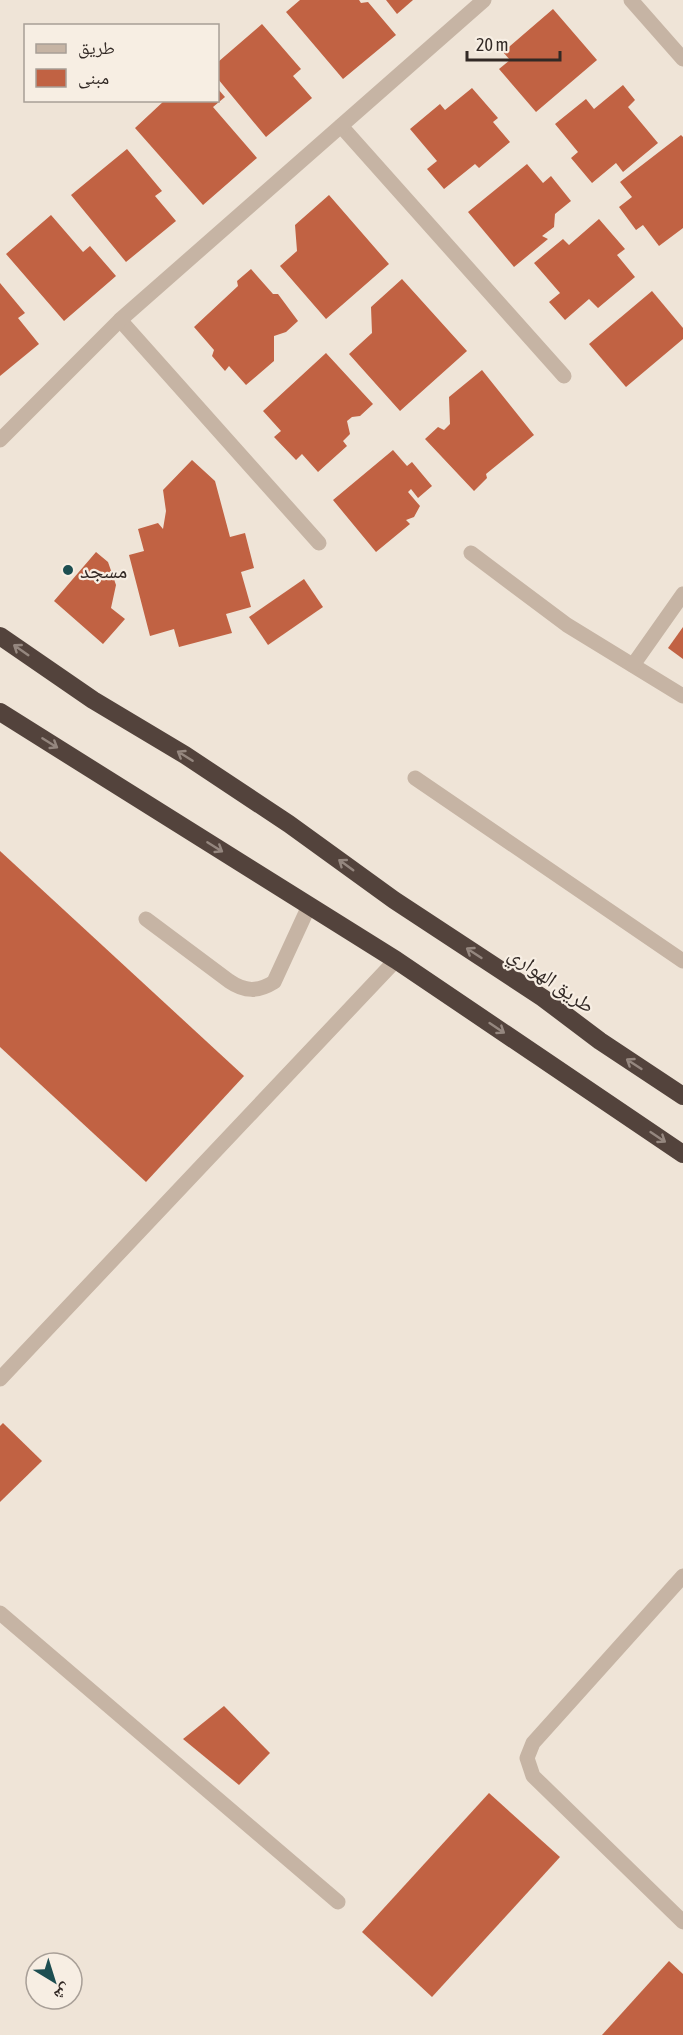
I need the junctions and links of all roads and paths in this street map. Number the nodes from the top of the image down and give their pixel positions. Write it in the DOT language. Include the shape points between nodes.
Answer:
graph roads {
  1 [pos="484,0"];
  2 [pos="631,0"];
  3 [pos="683,59"];
  4 [pos="341,126"];
  5 [pos="120,320"];
  6 [pos="564,376"];
  7 [pos="0,440"];
  8 [pos="319,543"];
  9 [pos="471,553"];
  10 [pos="683,594"];
  11 [pos="0,636"];
  12 [pos="633,665"];
  13 [pos="683,696"];
  14 [pos="0,712"];
  15 [pos="415,778"];
  16 [pos="309,906"];
  17 [pos="146,920"];
  18 [pos="396,960"];
  19 [pos="683,961"];
  20 [pos="681,1091"];
  21 [pos="683,1154"];
  22 [pos="0,1379"];
  23 [pos="683,1576"];
  24 [pos="0,1613"];
  25 [pos="338,1902"];
  26 [pos="683,1922"];
  1 -- 4 [label="street"];
  2 -- 3 [label="street"];
  4 -- 5 [label="street"];
  4 -- 6 [label="street"];
  5 -- 7 [label="street"];
  5 -- 8 [label="street"];
  9 -- 12 [label="street" via="532,601"];
  10 -- 12 [label="street"];
  20 -- 11 [label="highway, طريق الهواري, one-way" via="600,1041 289,824"];
  12 -- 13 [label="street"];
  14 -- 16 [label="highway, one-way"];
  15 -- 19 [label="street"];
  16 -- 17 [label="street" via="274,982 251,990 239,988"];
  16 -- 18 [label="highway"];
  18 -- 21 [label="highway, one-way"];
  18 -- 22 [label="street"];
  23 -- 26 [label="street" via="533,1743 527,1758 533,1776"];
  24 -- 25 [label="street"];
}
